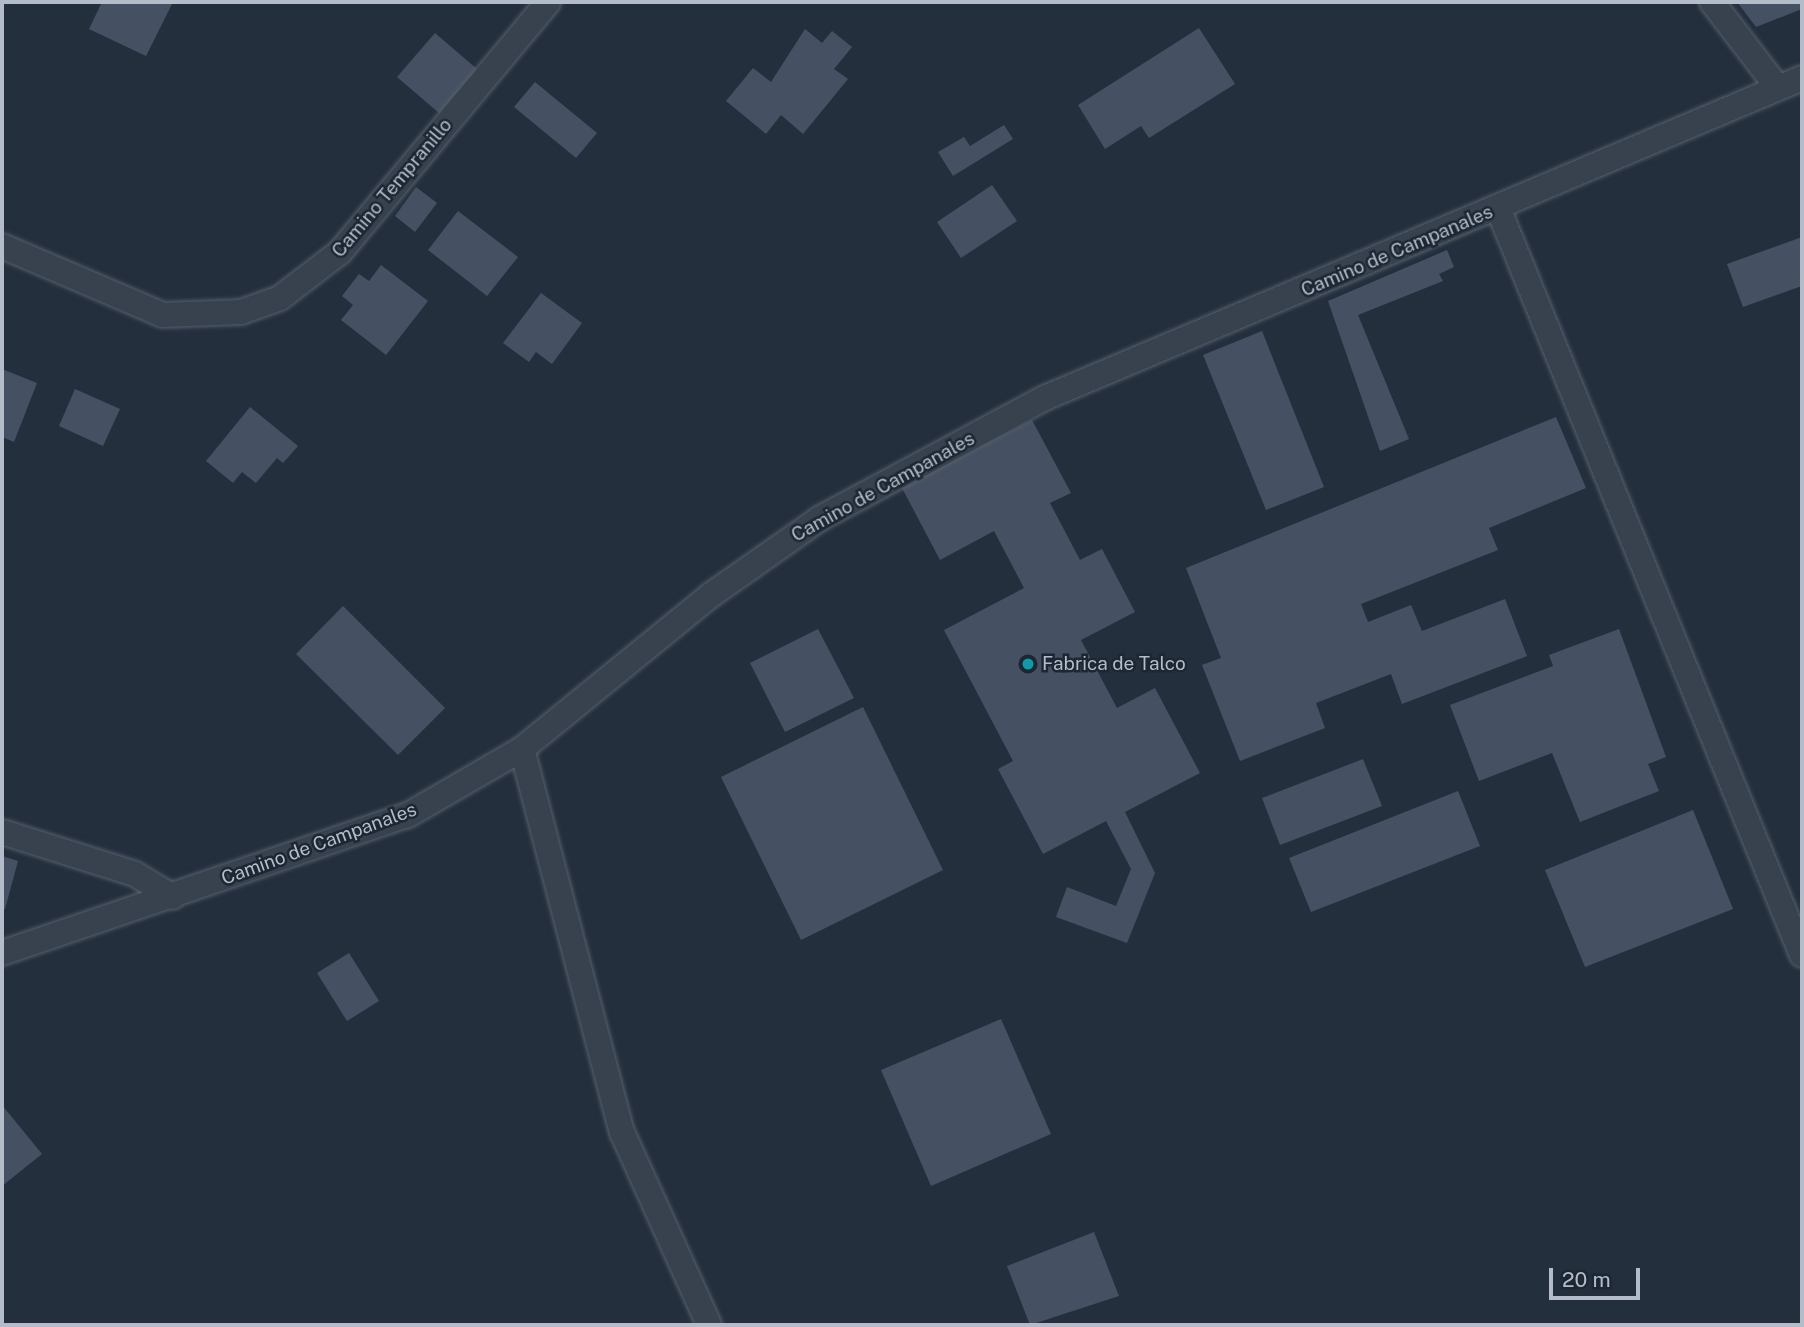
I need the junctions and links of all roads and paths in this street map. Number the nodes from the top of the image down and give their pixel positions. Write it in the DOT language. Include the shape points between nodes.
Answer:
graph roads {
  1 [pos="548,2"];
  2 [pos="1712,2"];
  3 [pos="1802,78"];
  4 [pos="1778,88"];
  5 [pos="1498,208"];
  6 [pos="2,246"];
  7 [pos="522,749"];
  8 [pos="2,832"];
  9 [pos="173,897"];
  10 [pos="2,953"];
  11 [pos="1802,955"];
  12 [pos="709,1325"];
  1 -- 6 [label="street, Camino Tempranillo" via="340,252 280,298 242,312 163,315"];
  2 -- 4 [label="street"];
  3 -- 4 [label="street, Camino de Campanales"];
  4 -- 5 [label="street, Camino de Campanales"];
  5 -- 7 [label="street, Camino de Campanales" via="1047,397 819,519 711,595"];
  5 -- 11 [label="street"];
  7 -- 9 [label="street, Camino de Campanales" via="408,815"];
  7 -- 12 [label="street" via="622,1132"];
  8 -- 9 [label="street" via="135,874"];
  9 -- 10 [label="street, Camino de Campanales"];
}
